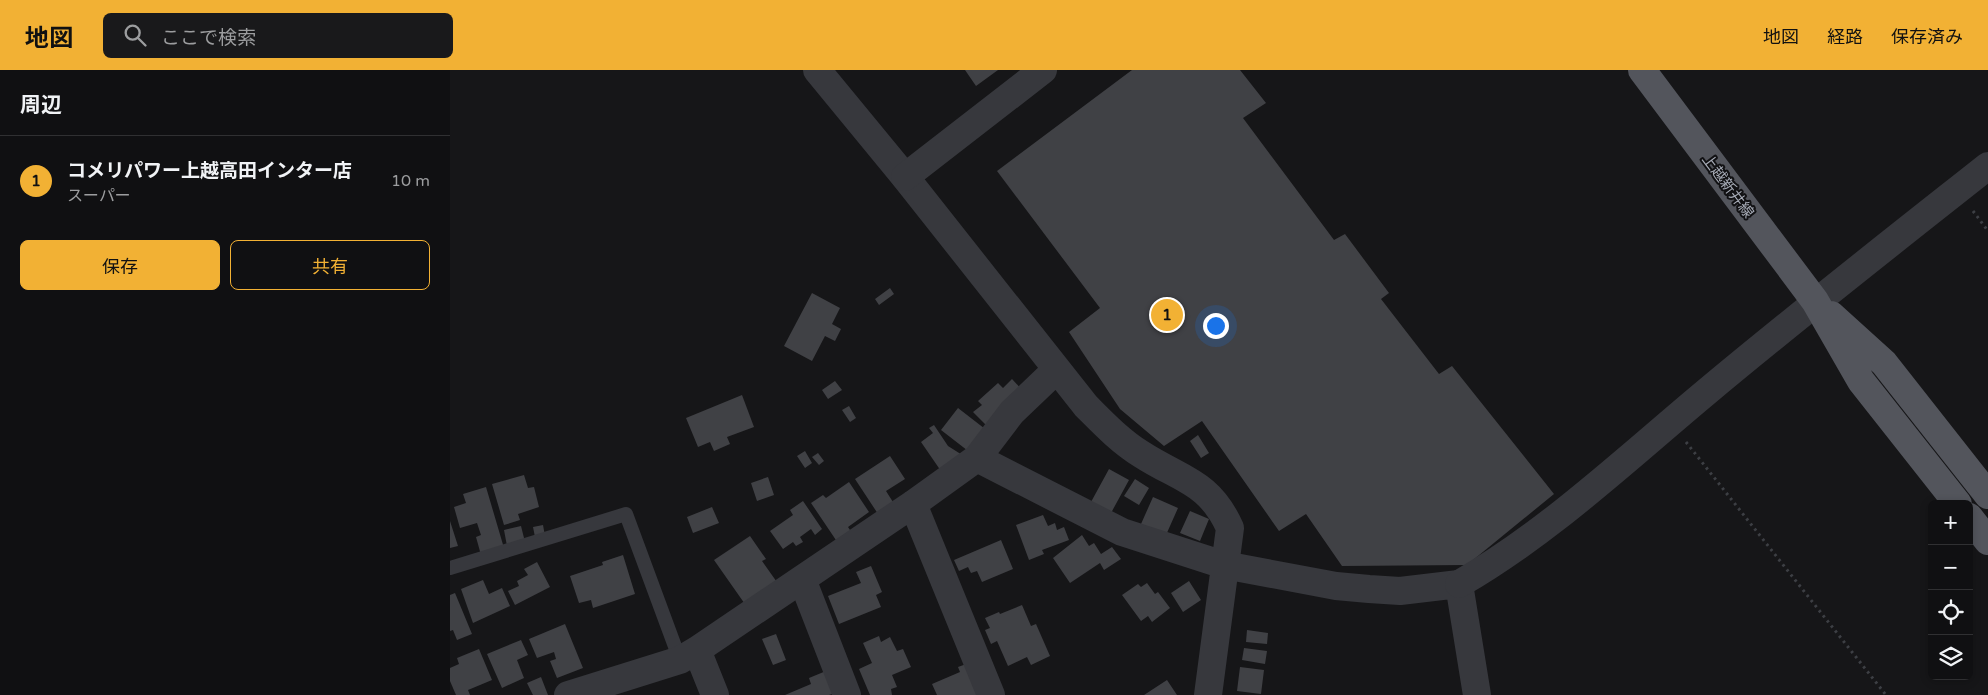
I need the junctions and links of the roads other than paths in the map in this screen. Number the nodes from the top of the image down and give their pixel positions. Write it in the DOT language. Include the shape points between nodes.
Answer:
graph roads {
  1 [pos="816,70"];
  2 [pos="1043,70"];
  3 [pos="1642,70"];
  4 [pos="1988,166"];
  5 [pos="905,176"];
  6 [pos="1815,301"];
  7 [pos="1056,370"];
  8 [pos="978,458"];
  9 [pos="1988,495"];
  10 [pos="1955,500"];
  11 [pos="913,504"];
  12 [pos="1973,522"];
  13 [pos="1988,541"];
  14 [pos="1224,565"];
  15 [pos="450,568"];
  16 [pos="802,579"];
  17 [pos="1459,584"];
  18 [pos="689,655"];
  19 [pos="568,695"];
  20 [pos="715,695"];
  21 [pos="847,695"];
  22 [pos="991,695"];
  23 [pos="1208,695"];
  24 [pos="1477,695"];
  1 -- 5 [label="street"];
  2 -- 5 [label="street"];
  3 -- 6 [label="main road, 上越新井線"];
  4 -- 6 [label="street"];
  5 -- 7 [label="street"];
  6 -- 9 [label="main road, 上越新井線" via="1884,362"];
  6 -- 10 [label="main road, 上越新井線" via="1860,381"];
  6 -- 17 [label="street" via="1521,544"];
  7 -- 8 [label="street" via="1012,412"];
  7 -- 14 [label="street" via="1120,439 1203,488 1213,498 1224,512 1230,528"];
  8 -- 11 [label="street"];
  8 -- 14 [label="street" via="1122,532"];
  11 -- 16 [label="street"];
  11 -- 22 [label="street"];
  12 -- 13 [label="main road"];
  14 -- 17 [label="street" via="1336,586 1384,590 1427,590"];
  14 -- 23 [label="street"];
  15 -- 18 [label="lane" via="626,514"];
  16 -- 18 [label="street"];
  16 -- 21 [label="street"];
  17 -- 24 [label="street"];
  18 -- 19 [label="street"];
  18 -- 20 [label="street"];
}
